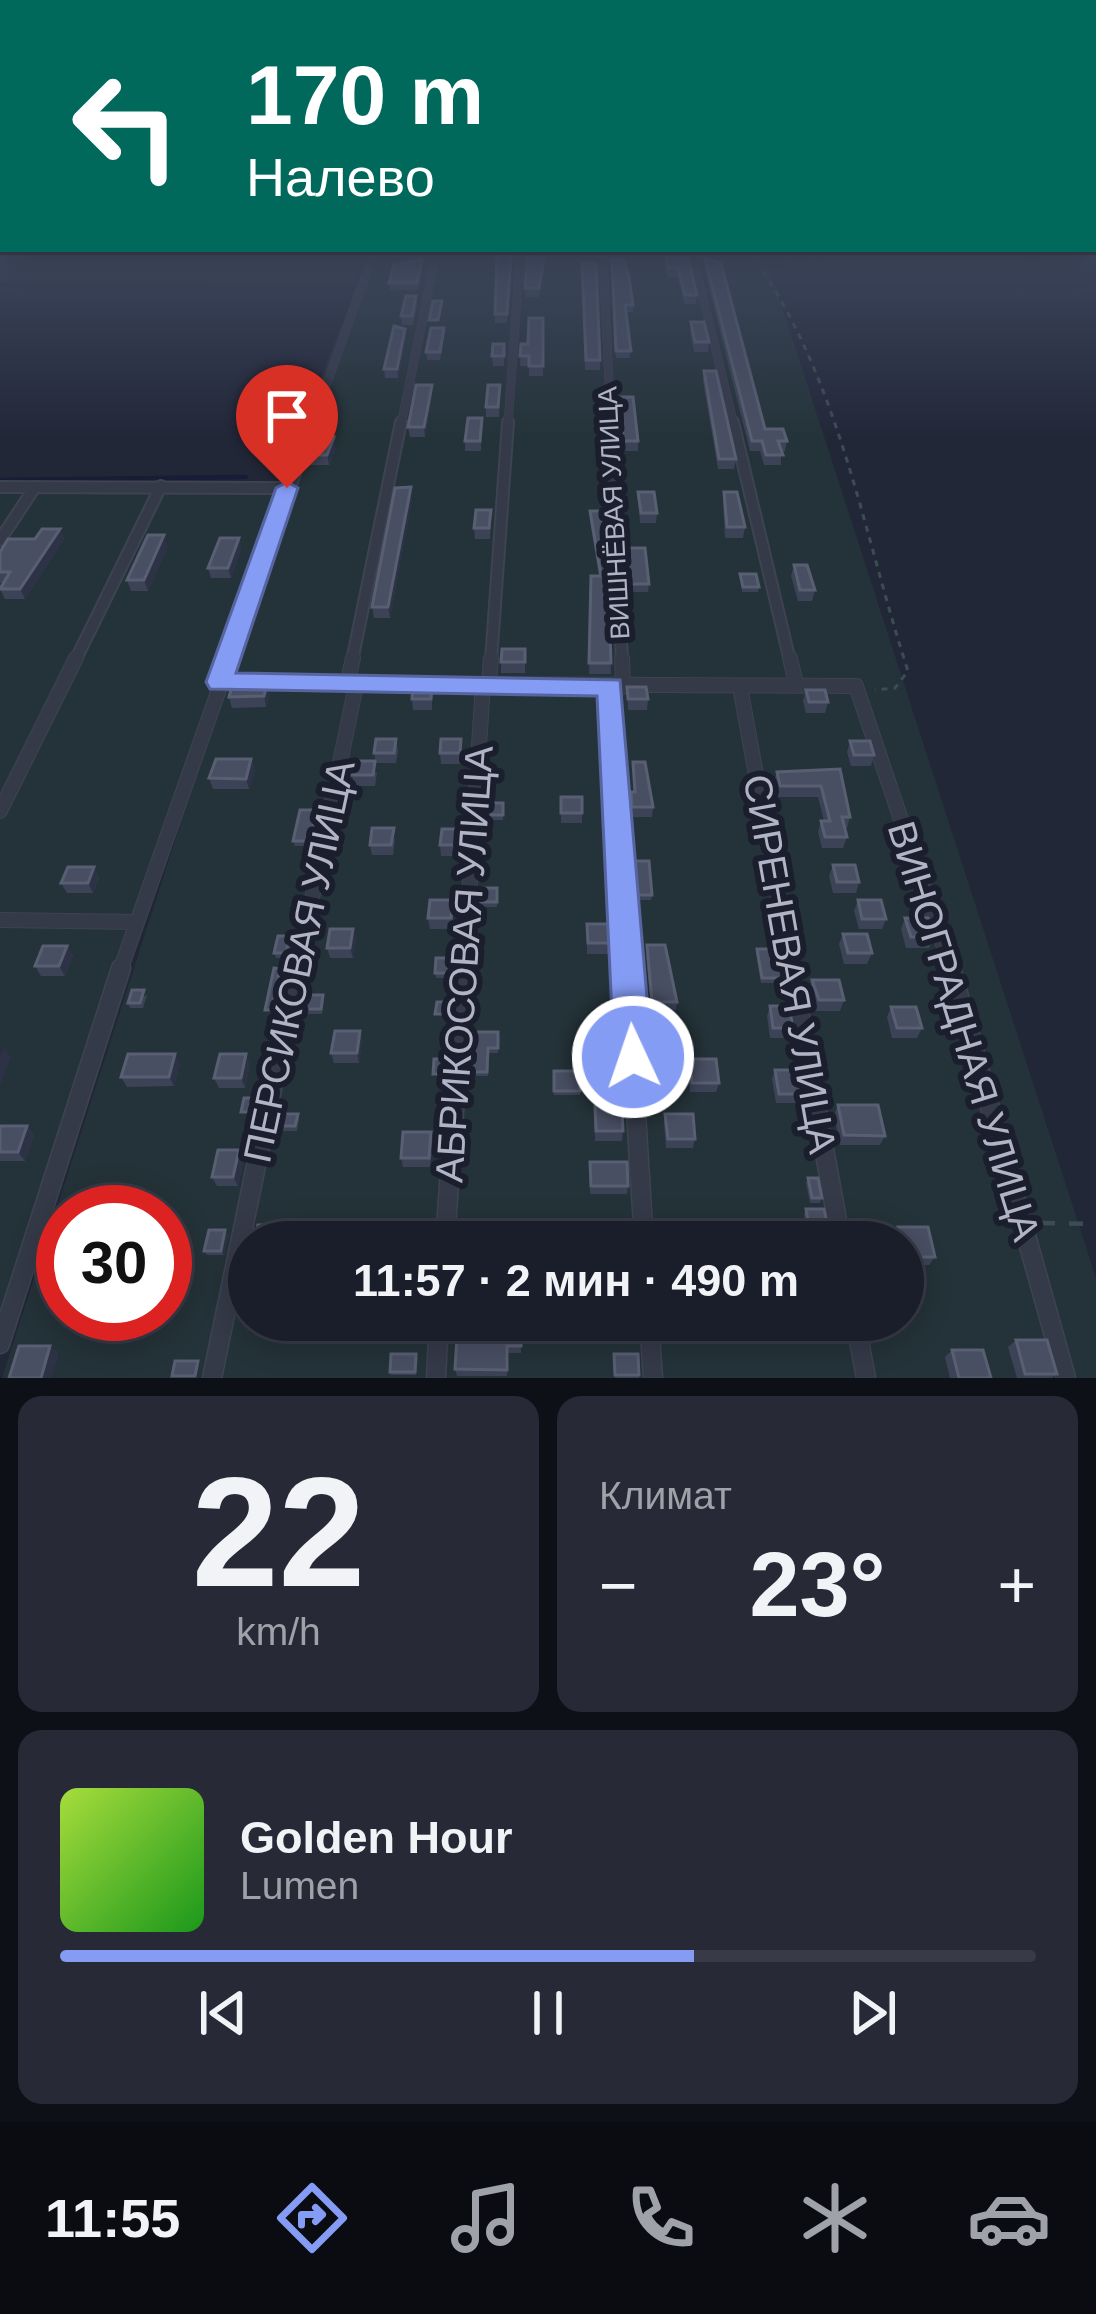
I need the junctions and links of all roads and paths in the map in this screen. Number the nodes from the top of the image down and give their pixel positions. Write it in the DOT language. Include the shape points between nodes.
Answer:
graph roads {
  1 [pos="353,309"];
  2 [pos="425,309"];
  3 [pos="516,309"];
  4 [pos="604,309"];
  5 [pos="706,309"];
  6 [pos="790,309"];
  7 [pos="289,483"];
  8 [pos="161,486"];
  9 [pos="35,487"];
  10 [pos="0,488"];
  11 [pos="0,540"];
  12 [pos="220,682"];
  13 [pos="796,684"];
  14 [pos="352,686"];
  15 [pos="486,686"];
  16 [pos="616,686"];
  17 [pos="856,686"];
  18 [pos="740,687"];
  19 [pos="0,811"];
  20 [pos="0,920"];
  21 [pos="136,922"];
  22 [pos="447,1221"];
  23 [pos="643,1221"];
  24 [pos="837,1221"];
  25 [pos="1021,1222"];
  26 [pos="1096,1223"];
  27 [pos="439,1341"];
  28 [pos="650,1341"];
  29 [pos="859,1341"];
  30 [pos="0,1344"];
  31 [pos="212,1378"];
  32 [pos="436,1378"];
  33 [pos="653,1378"];
  34 [pos="866,1378"];
  35 [pos="1066,1378"];
  1 -- 7 [label="street"];
  2 -- 14 [label="street, ПЕРСИКОВАЯ УЛИЦА"];
  3 -- 15 [label="street, АБРИКОСОВАЯ УЛИЦА"];
  4 -- 16 [label="street, ВИШНЁВАЯ УЛИЦА"];
  5 -- 13 [label="street"];
  6 -- 17 [label="path" via="860,495 908,671 895,688"];
  7 -- 8 [label="street"];
  7 -- 12 [label="street"];
  8 -- 9 [label="street"];
  8 -- 19 [label="street"];
  9 -- 10 [label="street"];
  9 -- 11 [label="street"];
  12 -- 14 [label="street"];
  12 -- 21 [label="street"];
  13 -- 17 [label="street"];
  13 -- 18 [label="street"];
  14 -- 15 [label="street"];
  14 -- 31 [label="street, ПЕРСИКОВАЯ УЛИЦА"];
  15 -- 16 [label="street"];
  15 -- 22 [label="street, АБРИКОСОВАЯ УЛИЦА"];
  16 -- 18 [label="street"];
  16 -- 23 [label="street, ВИШНЁВАЯ УЛИЦА"];
  17 -- 25 [label="street, ВИНОГРАДНАЯ УЛИЦА" via="944,941"];
  18 -- 24 [label="street, СИРЕНЕВАЯ УЛИЦА"];
  20 -- 21 [label="street"];
  21 -- 30 [label="street"];
  25 -- 26 [label="path"];
  25 -- 35 [label="street, ВИНОГРАДНАЯ УЛИЦА"];
  27 -- 32 [label="street"];
  28 -- 33 [label="street"];
  29 -- 34 [label="street"];
}
